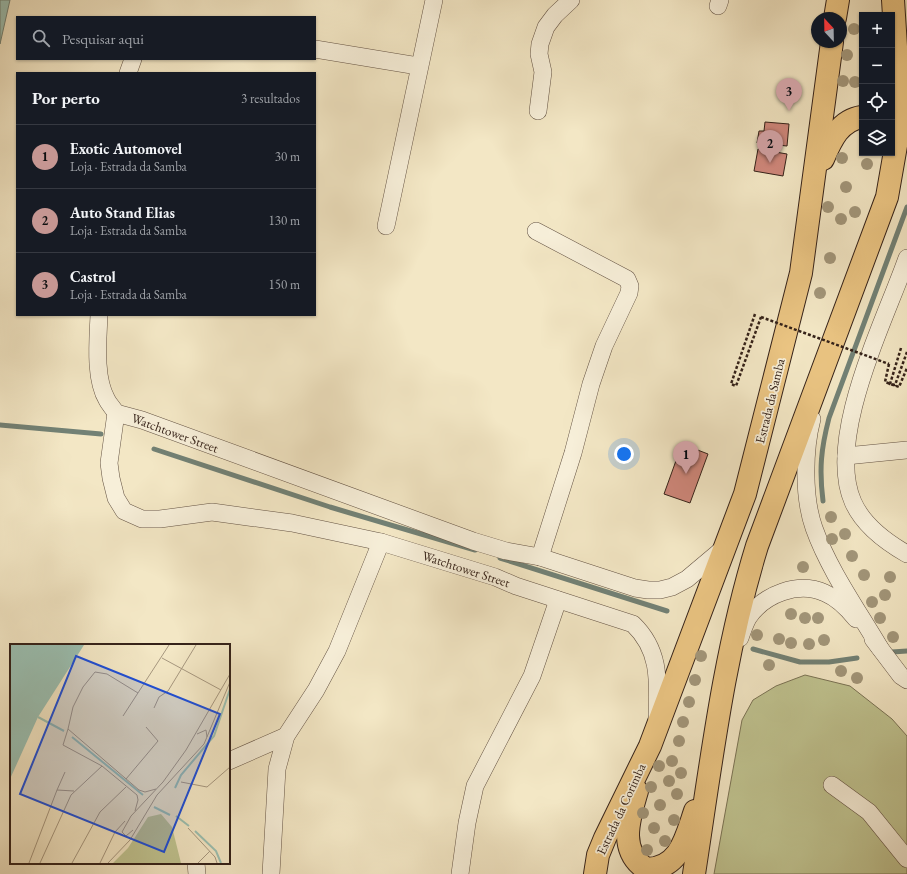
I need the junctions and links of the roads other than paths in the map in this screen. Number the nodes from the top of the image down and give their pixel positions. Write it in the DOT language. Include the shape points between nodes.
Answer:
graph roads {
  1 [pos="434,0"];
  2 [pos="571,0"];
  3 [pos="838,0"];
  4 [pos="893,0"];
  5 [pos="837,12"];
  6 [pos="316,48"];
  7 [pos="831,48"];
  8 [pos="133,60"];
  9 [pos="418,66"];
  10 [pos="128,72"];
  11 [pos="538,110"];
  12 [pos="859,117"];
  13 [pos="887,156"];
  14 [pos="815,183"];
  15 [pos="888,197"];
  16 [pos="386,226"];
  17 [pos="536,232"];
  18 [pos="907,258"];
  19 [pos="99,316"];
  20 [pos="823,372"];
  21 [pos="116,412"];
  22 [pos="907,450"];
  23 [pos="846,456"];
  24 [pos="382,542"];
  25 [pos="725,547"];
  26 [pos="907,554"];
  27 [pos="540,557"];
  28 [pos="558,600"];
  29 [pos="880,648"];
  30 [pos="905,680"];
  31 [pos="721,691"];
  32 [pos="286,736"];
  33 [pos="653,738"];
  34 [pos="230,761"];
  35 [pos="710,764"];
  36 [pos="832,785"];
  37 [pos="907,859"];
  38 [pos="196,864"];
  39 [pos="197,874"];
  40 [pos="272,874"];
  41 [pos="460,874"];
  42 [pos="595,874"];
  43 [pos="694,874"];
  1 -- 9 [label="street"];
  2 -- 11 [label="street" via="546,27 540,44 539,54 543,72"];
  3 -- 5 [label="main road"];
  4 -- 15 [label="main road" via="900,108"];
  6 -- 9 [label="street"];
  7 -- 14 [label="main road, Estrada da Samba"];
  8 -- 10 [label="street"];
  9 -- 16 [label="street"];
  12 -- 14 [label="main road" via="843,125 829,144"];
  13 -- 15 [label="main road"];
  14 -- 25 [label="main road, Estrada da Samba" via="801,274 789,328 745,494"];
  15 -- 20 [label="main road"];
  17 -- 27 [label="street" via="610,269 627,279 630,286 591,384"];
  18 -- 23 [label="street" via="853,412"];
  19 -- 21 [label="street" via="98,363 102,389"];
  20 -- 29 [label="street" via="809,432 806,461 812,520 823,551"];
  20 -- 31 [label="main road" via="757,546 740,602"];
  21 -- 24 [label="street, Watchtower Street" via="109,463 116,498 124,511 142,519 212,512 292,523"];
  21 -- 27 [label="street, Watchtower Street" via="473,541 506,551"];
  22 -- 23 [label="street"];
  23 -- 26 [label="street" via="847,483 862,518 876,532"];
  24 -- 28 [label="street, Watchtower Street" via="496,577"];
  24 -- 32 [label="street" via="337,651 316,690"];
  25 -- 27 [label="street, Watchtower Street" via="687,579 660,590 634,588"];
  25 -- 33 [label="main road, Estrada da Samba"];
  28 -- 33 [label="street, Watchtower Street" via="633,624 644,635 652,650 658,690"];
  28 -- 41 [label="street" via="532,676 475,786"];
  29 -- 30 [label="street"];
  29 -- 31 [label="street" via="852,613 826,593 805,589 788,590 764,602 748,619"];
  31 -- 35 [label="main road"];
  32 -- 34 [label="street"];
  32 -- 40 [label="street" via="277,769"];
  33 -- 35 [label="main road" via="634,804 628,840 632,856 646,869 662,867 677,856"];
  33 -- 42 [label="main road, Estrada da Corimba" via="605,838 598,855"];
  35 -- 43 [label="main road"];
  36 -- 37 [label="street" via="869,812"];
  38 -- 39 [label="street"];
}
